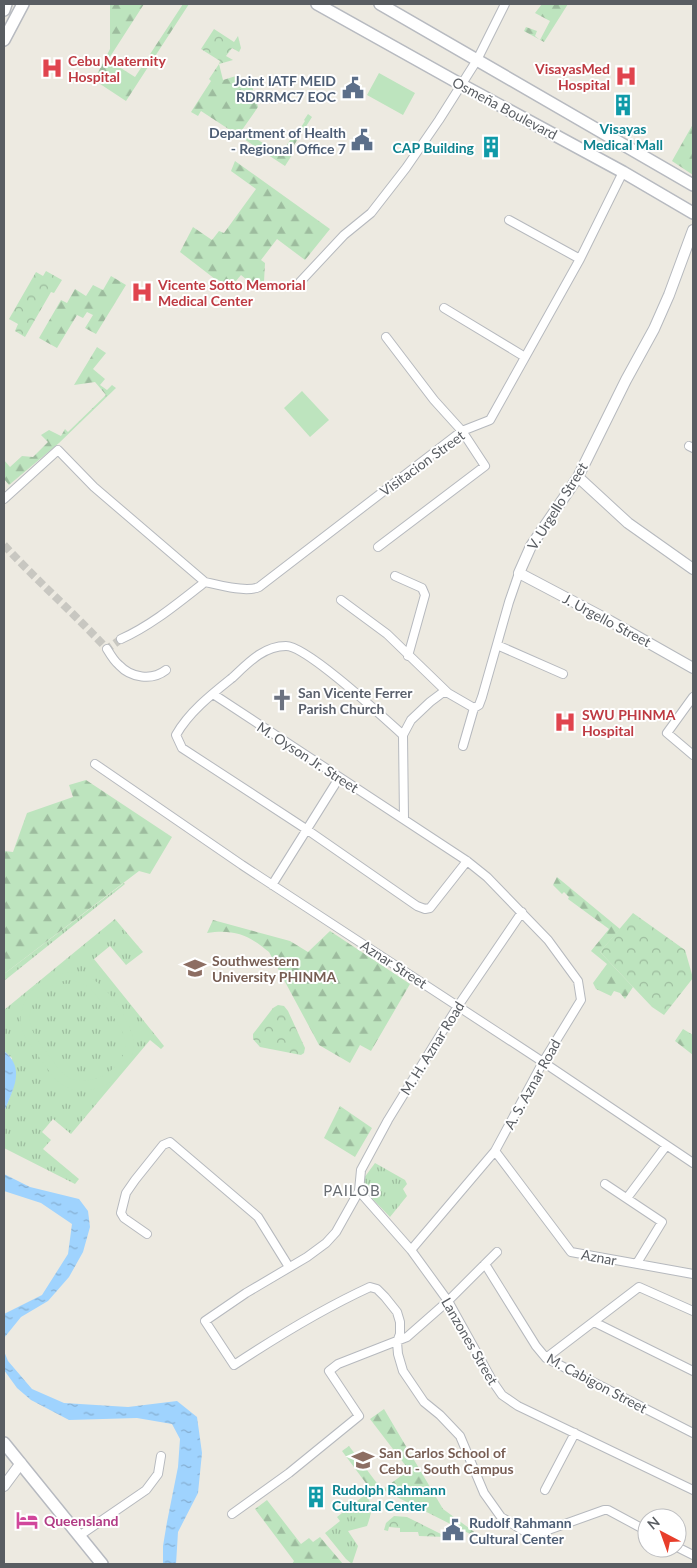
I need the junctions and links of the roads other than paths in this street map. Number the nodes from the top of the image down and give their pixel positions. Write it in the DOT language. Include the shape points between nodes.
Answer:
graph roads {
  1 [pos="6,4"];
  2 [pos="23,4"];
  3 [pos="317,4"];
  4 [pos="380,4"];
  5 [pos="505,4"];
  6 [pos="4,10"];
  7 [pos="4,40"];
  8 [pos="476,60"];
  9 [pos="461,84"];
  10 [pos="624,172"];
  11 [pos="693,185"];
  12 [pos="693,213"];
  13 [pos="509,220"];
  14 [pos="693,230"];
  15 [pos="580,259"];
  16 [pos="300,282"];
  17 [pos="444,308"];
  18 [pos="386,337"];
  19 [pos="525,357"];
  20 [pos="462,431"];
  21 [pos="578,477"];
  22 [pos="4,499"];
  23 [pos="378,547"];
  24 [pos="693,569"];
  25 [pos="519,573"];
  26 [pos="395,576"];
  27 [pos="205,582"];
  28 [pos="341,600"];
  29 [pos="121,639"];
  30 [pos="497,645"];
  31 [pos="107,649"];
  32 [pos="408,656"];
  33 [pos="693,668"];
  34 [pos="166,670"];
  35 [pos="563,674"];
  36 [pos="448,693"];
  37 [pos="213,694"];
  38 [pos="693,697"];
  39 [pos="474,708"];
  40 [pos="403,735"];
  41 [pos="463,746"];
  42 [pos="693,755"];
  43 [pos="95,764"];
  44 [pos="339,778"];
  45 [pos="404,819"];
  46 [pos="306,829"];
  47 [pos="467,860"];
  48 [pos="272,884"];
  49 [pos="522,912"];
  50 [pos="458,1006"];
  51 [pos="543,1062"];
  52 [pos="666,1146"];
  53 [pos="495,1151"];
  54 [pos="693,1163"];
  55 [pos="605,1184"];
  56 [pos="359,1191"];
  57 [pos="627,1198"];
  58 [pos="147,1234"];
  59 [pos="411,1250"];
  60 [pos="497,1252"];
  61 [pos="485,1264"];
  62 [pos="637,1264"];
  63 [pos="289,1267"];
  64 [pos="693,1274"];
  65 [pos="448,1301"];
  66 [pos="693,1311"];
  67 [pos="594,1322"];
  68 [pos="397,1342"];
  69 [pos="546,1358"];
  70 [pos="693,1371"];
  71 [pos="575,1433"];
  72 [pos="693,1433"];
  73 [pos="4,1443"];
  74 [pos="160,1456"];
  75 [pos="21,1463"];
  76 [pos="4,1486"];
  77 [pos="545,1490"];
  78 [pos="693,1490"];
  79 [pos="232,1514"];
  80 [pos="637,1526"];
  81 [pos="79,1536"];
  82 [pos="102,1564"];
  1 -- 6 [label="main road"];
  2 -- 7 [label="main road"];
  3 -- 9 [label="main road, Osmeña Boulevard"];
  4 -- 8 [label="main road, Osmeña Boulevard"];
  5 -- 8 [label="street"];
  8 -- 9 [label="street"];
  8 -- 11 [label="main road, Osmeña Boulevard"];
  9 -- 10 [label="main road, Osmeña Boulevard"];
  9 -- 16 [label="street" via="406,168 371,213 344,235"];
  10 -- 12 [label="main road, Osmeña Boulevard"];
  10 -- 15 [label="street, Visitacion Street"];
  13 -- 15 [label="street"];
  14 -- 21 [label="street, V. Urgello Street" via="654,329"];
  15 -- 19 [label="street, Visitacion Street"];
  17 -- 19 [label="street"];
  18 -- 20 [label="street"];
  19 -- 20 [label="street, Visitacion Street" via="490,420"];
  20 -- 23 [label="street" via="485,466"];
  20 -- 27 [label="street, Visitacion Street" via="259,587 253,590"];
  21 -- 24 [label="street" via="628,523"];
  21 -- 25 [label="street, V. Urgello Street" via="531,546"];
  22 -- 27 [label="street" via="58,450 94,487"];
  25 -- 30 [label="street, V. Urgello Street"];
  25 -- 33 [label="street, J. Urgello Street"];
  26 -- 32 [label="street" via="422,588 425,594"];
  27 -- 29 [label="street" via="153,622"];
  28 -- 32 [label="street" via="388,634"];
  30 -- 35 [label="street"];
  30 -- 39 [label="street, V. Urgello Street" via="482,697"];
  31 -- 34 [label="street" via="119,666 132,674 159,676"];
  32 -- 36 [label="street"];
  36 -- 39 [label="street"];
  36 -- 40 [label="street" via="442,693 430,702 411,720"];
  37 -- 40 [label="street" via="260,653 288,645 332,673"];
  37 -- 44 [label="street, M. Oyson Jr. Street"];
  37 -- 46 [label="street" via="176,735 182,748"];
  38 -- 42 [label="street" via="667,733"];
  39 -- 41 [label="street, V. Urgello Street"];
  40 -- 45 [label="street"];
  43 -- 48 [label="street, Aznar Street"];
  44 -- 45 [label="street, M. Oyson Jr. Street"];
  44 -- 46 [label="street"];
  45 -- 47 [label="street, M. Oyson Jr. Street"];
  46 -- 47 [label="street" via="425,909 436,903"];
  46 -- 48 [label="street"];
  47 -- 49 [label="street, A. S. Aznar Road"];
  48 -- 50 [label="street, Aznar Street"];
  49 -- 50 [label="street, M. H. Aznar Road"];
  49 -- 51 [label="street, A. S. Aznar Road" via="548,940 578,981 581,1000"];
  50 -- 51 [label="street, Aznar Street"];
  50 -- 56 [label="street, M. H. Aznar Road" via="361,1170"];
  51 -- 52 [label="street, Aznar Street"];
  51 -- 53 [label="street, A. S. Aznar Road"];
  52 -- 54 [label="street, Aznar Street"];
  52 -- 57 [label="street"];
  53 -- 59 [label="street, A. S. Aznar Road"];
  53 -- 62 [label="street, Aznar" via="571,1252"];
  55 -- 57 [label="street"];
  56 -- 59 [label="street, Lanzones Street"];
  56 -- 63 [label="street" via="336,1232 326,1243"];
  57 -- 62 [label="street" via="662,1222"];
  58 -- 63 [label="street" via="121,1213 126,1193 163,1145 170,1142 258,1217"];
  59 -- 65 [label="street, Lanzones Street"];
  60 -- 61 [label="street"];
  61 -- 65 [label="street"];
  61 -- 69 [label="street, M. Cabigon Street"];
  62 -- 64 [label="street, Aznar"];
  63 -- 68 [label="street" via="205,1322 234,1365 335,1303 370,1287 377,1289 397,1312 400,1322"];
  65 -- 68 [label="street" via="420,1327"];
  65 -- 71 [label="street, Lanzones Street" via="502,1395"];
  66 -- 67 [label="street" via="639,1287"];
  67 -- 69 [label="street"];
  67 -- 70 [label="street"];
  68 -- 79 [label="street" via="338,1364 329,1371 359,1416"];
  68 -- 80 [label="street" via="403,1371 424,1402 460,1436 484,1493 501,1517 524,1532 537,1534 604,1510"];
  69 -- 72 [label="street, M. Cabigon Street"];
  71 -- 77 [label="street"];
  71 -- 78 [label="street, Lanzones Street"];
  73 -- 75 [label="main road"];
  74 -- 81 [label="street" via="158,1474 146,1490"];
  75 -- 76 [label="street"];
  75 -- 81 [label="main road"];
  81 -- 82 [label="main road"];
}
